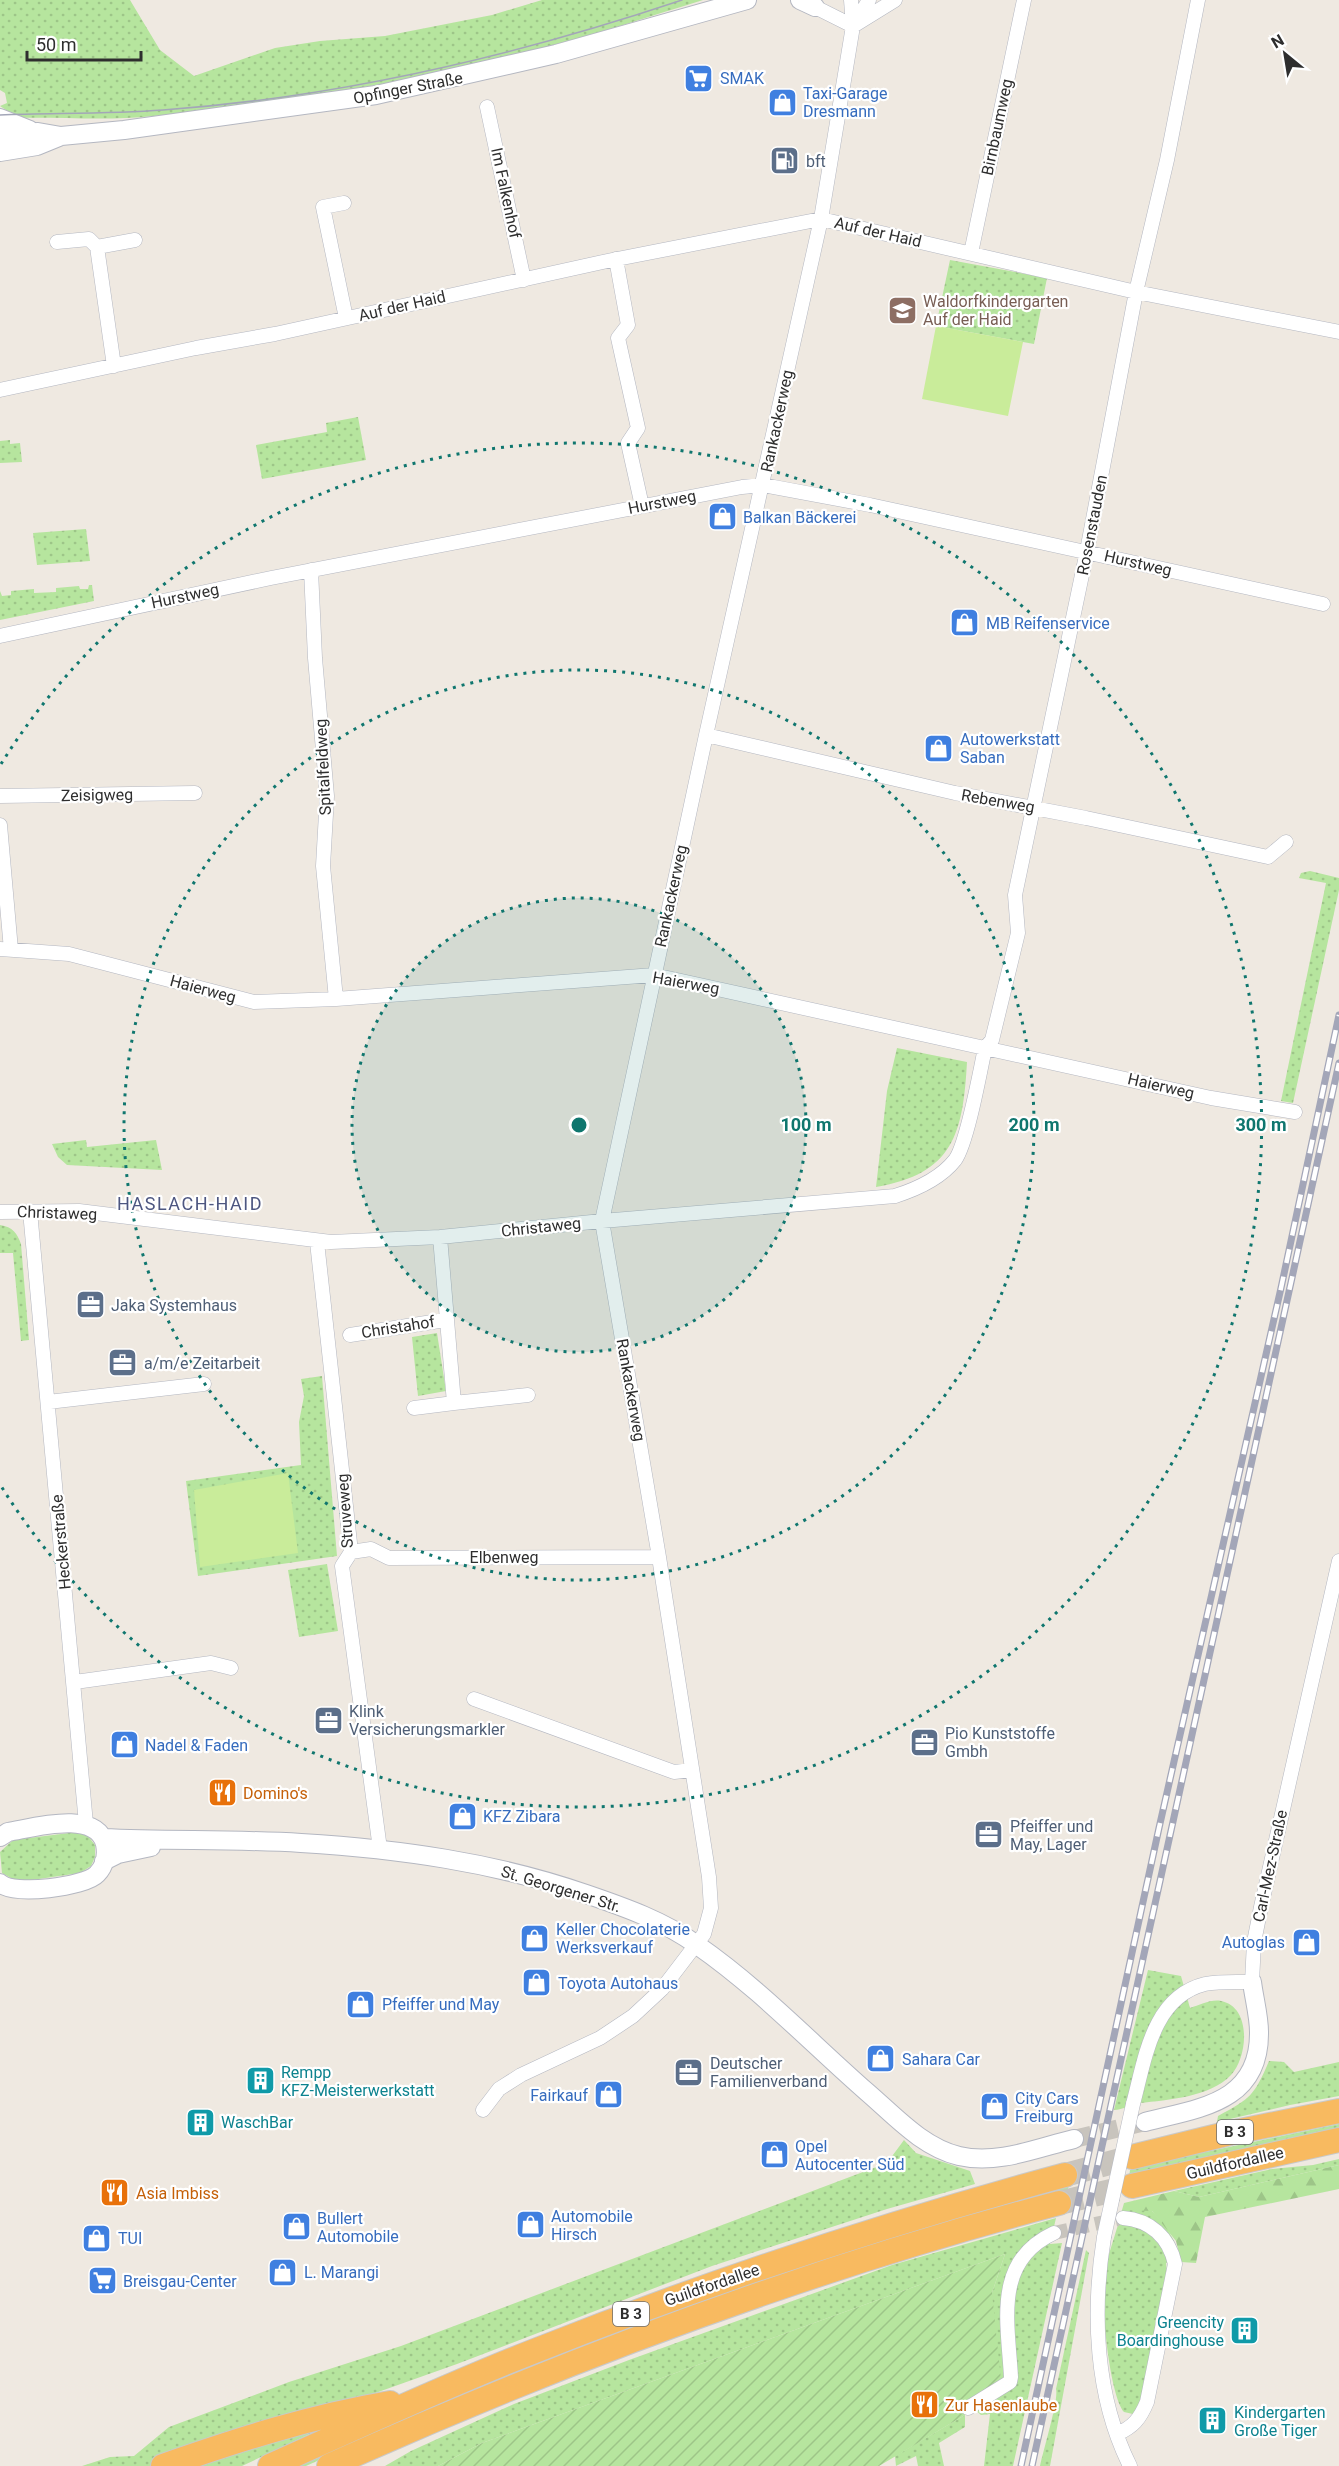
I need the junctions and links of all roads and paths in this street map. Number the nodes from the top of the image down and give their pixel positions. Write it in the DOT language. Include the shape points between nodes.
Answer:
graph roads {
  1 [pos="747,0"];
  2 [pos="851,0"];
  3 [pos="868,0"];
  4 [pos="895,0"];
  5 [pos="1024,0"];
  6 [pos="1198,0"];
  7 [pos="807,3"];
  8 [pos="853,26"];
  9 [pos="487,107"];
  10 [pos="0,118"];
  11 [pos="38,132"];
  12 [pos="0,136"];
  13 [pos="61,136"];
  14 [pos="0,152"];
  15 [pos="344,203"];
  16 [pos="821,219"];
  17 [pos="135,240"];
  18 [pos="57,243"];
  19 [pos="97,247"];
  20 [pos="971,254"];
  21 [pos="616,259"];
  22 [pos="524,280"];
  23 [pos="1136,292"];
  24 [pos="346,318"];
  25 [pos="1339,332"];
  26 [pos="114,366"];
  27 [pos="0,390"];
  28 [pos="764,485"];
  29 [pos="642,506"];
  30 [pos="1087,551"];
  31 [pos="311,570"];
  32 [pos="1323,604"];
  33 [pos="0,636"];
  34 [pos="706,735"];
  35 [pos="195,793"];
  36 [pos="0,796"];
  37 [pos="1035,807"];
  38 [pos="0,825"];
  39 [pos="1286,842"];
  40 [pos="5,949"];
  41 [pos="654,975"];
  42 [pos="336,999"];
  43 [pos="986,1048"];
  44 [pos="1294,1112"];
  45 [pos="30,1211"];
  46 [pos="0,1212"];
  47 [pos="602,1221"];
  48 [pos="440,1237"];
  49 [pos="317,1242"];
  50 [pos="445,1320"];
  51 [pos="350,1335"];
  52 [pos="204,1384"];
  53 [pos="528,1395"];
  54 [pos="48,1402"];
  55 [pos="454,1403"];
  56 [pos="414,1408"];
  57 [pos="351,1552"];
  58 [pos="659,1557"];
  59 [pos="1339,1563"];
  60 [pos="231,1668"];
  61 [pos="75,1682"];
  62 [pos="474,1699"];
  63 [pos="692,1770"];
  64 [pos="86,1824"];
  65 [pos="0,1837"];
  66 [pos="103,1838"];
  67 [pos="179,1841"];
  68 [pos="380,1849"];
  69 [pos="104,1862"];
  70 [pos="0,1883"];
  71 [pos="696,1944"];
  72 [pos="1252,1982"];
  73 [pos="483,2110"];
  74 [pos="1339,2111"];
  75 [pos="1145,2121"];
  76 [pos="1074,2139"];
  77 [pos="1339,2140"];
  78 [pos="1132,2157"];
  79 [pos="1065,2175"];
  80 [pos="1132,2186"];
  81 [pos="1059,2203"];
  82 [pos="1123,2218"];
  83 [pos="1054,2233"];
  84 [pos="425,2397"];
  85 [pos="968,2408"];
  86 [pos="1117,2434"];
  87 [pos="387,2440"];
  88 [pos="163,2466"];
  89 [pos="270,2466"];
  90 [pos="329,2466"];
  91 [pos="359,2466"];
  92 [pos="1130,2466"];
  1 -- 13 [label="street, Opfinger Straße" via="556,54 376,95 200,121"];
  2 -- 8 [label="street, Rankackerweg"];
  3 -- 8 [label="street, Rankackerweg"];
  4 -- 8 [label="street"];
  5 -- 20 [label="street, Birnbaumweg"];
  6 -- 23 [label="street, Rosenstauden"];
  7 -- 8 [label="street"];
  8 -- 16 [label="street, Rankackerweg"];
  9 -- 22 [label="street, Im Falkenhof"];
  10 -- 11 [label="street"];
  11 -- 12 [label="street, Opfinger Straße"];
  11 -- 13 [label="street, Opfinger Straße"];
  13 -- 14 [label="street, Opfinger Straße" via="37,146"];
  15 -- 24 [label="street, Auf der Haid" via="322,207"];
  16 -- 20 [label="street, Auf der Haid"];
  16 -- 21 [label="street, Auf der Haid"];
  16 -- 28 [label="street, Rankackerweg"];
  17 -- 19 [label="street"];
  18 -- 19 [label="street" via="89,239"];
  19 -- 26 [label="street"];
  20 -- 23 [label="street, Auf der Haid"];
  21 -- 22 [label="street, Auf der Haid"];
  21 -- 29 [label="street" via="628,325 618,338 638,428 628,443"];
  22 -- 24 [label="street, Auf der Haid"];
  23 -- 25 [label="street, Auf der Haid"];
  23 -- 30 [label="street, Rosenstauden"];
  24 -- 26 [label="street, Auf der Haid"];
  26 -- 27 [label="street, Auf der Haid"];
  28 -- 29 [label="street, Hurstweg"];
  28 -- 30 [label="street, Hurstweg"];
  28 -- 34 [label="street, Rankackerweg"];
  29 -- 31 [label="street, Hurstweg"];
  30 -- 32 [label="street, Hurstweg"];
  30 -- 37 [label="street, Rosenstauden"];
  31 -- 33 [label="street, Hurstweg"];
  31 -- 42 [label="street, Spitalfeldweg" via="327,796 323,866"];
  34 -- 37 [label="street, Rebenweg" via="955,793"];
  34 -- 41 [label="street, Rankackerweg"];
  35 -- 36 [label="street, Zeisigweg"];
  37 -- 39 [label="street, Rebenweg" via="1268,857"];
  37 -- 43 [label="street, Rosenstauden" via="1016,895 1018,933 992,1040"];
  38 -- 40 [label="street"];
  40 -- 42 [label="street, Haierweg" via="69,954 254,1002"];
  41 -- 42 [label="street, Haierweg"];
  41 -- 43 [label="street, Haierweg"];
  41 -- 47 [label="street, Rankackerweg"];
  43 -- 44 [label="street, Haierweg" via="1211,1098"];
  43 -- 47 [label="street, Christaweg" via="963,1143 955,1160 913,1190 895,1196"];
  45 -- 46 [label="street, Christaweg"];
  45 -- 49 [label="street, Christaweg" via="79,1211"];
  45 -- 54 [label="street, Heckerstraße"];
  47 -- 48 [label="street, Christaweg"];
  47 -- 58 [label="street, Rankackerweg"];
  48 -- 49 [label="street, Christaweg"];
  48 -- 50 [label="street, Christahof"];
  49 -- 57 [label="street, Struveweg"];
  50 -- 51 [label="street, Christahof"];
  50 -- 55 [label="street, Christahof"];
  52 -- 54 [label="street"];
  53 -- 55 [label="street"];
  54 -- 61 [label="street, Heckerstraße"];
  55 -- 56 [label="street"];
  57 -- 58 [label="street, Elbenweg" via="371,1549 389,1558"];
  57 -- 68 [label="street, Struveweg" via="342,1566"];
  58 -- 63 [label="street, Rankackerweg"];
  59 -- 72 [label="street, Carl-Mez-Straße" via="1260,1907"];
  60 -- 61 [label="street" via="211,1662"];
  61 -- 64 [label="street, Heckerstraße"];
  62 -- 63 [label="street" via="674,1772"];
  63 -- 71 [label="street, Rankackerweg" via="711,1908 704,1934"];
  64 -- 65 [label="street" via="74,1822 8,1832"];
  64 -- 66 [label="street"];
  66 -- 67 [label="street, St. Georgener Str."];
  66 -- 69 [label="street"];
  67 -- 68 [label="street, St. Georgener Str."];
  67 -- 69 [label="street, St. Georgener Str." via="118,1854"];
  68 -- 71 [label="street, St. Georgener Str." via="547,1881 619,1905"];
  69 -- 70 [label="street, St. Georgener Str." via="98,1874 76,1884 22,1890"];
  71 -- 73 [label="street, Rankackerweg" via="662,1989 633,2016 600,2038 514,2079 499,2089"];
  71 -- 76 [label="street, St. Georgener Str." via="763,1996 912,2132 943,2151 960,2156 1004,2157"];
  72 -- 75 [label="street" via="1260,2031 1258,2051 1243,2085 1212,2105"];
  72 -- 86 [label="street, bridge" via="1206,1984 1189,1989 1162,2015 1154,2032 1133,2104 1099,2267 1097,2330 1107,2402"];
  74 -- 78 [label="highway, Guildfordallee / B 3"];
  77 -- 80 [label="highway, Guildfordallee / B 3"];
  79 -- 84 [label="highway, Guildfordallee / B 3" via="841,2240 531,2352"];
  81 -- 87 [label="highway, Guildfordallee / B 3" via="975,2225 672,2326"];
  82 -- 86 [label="street" via="1142,2222 1159,2233 1173,2253 1175,2264 1147,2402 1131,2428"];
  83 -- 85 [label="street" via="1031,2245 1013,2273 1008,2293 1010,2382"];
  84 -- 88 [label="highway" via="344,2410 227,2443"];
  84 -- 89 [label="highway, Guildfordallee / B 3"];
  86 -- 92 [label="street"];
  87 -- 90 [label="highway, Guildfordallee / B 3"];
  87 -- 91 [label="highway, B 3"];
}
